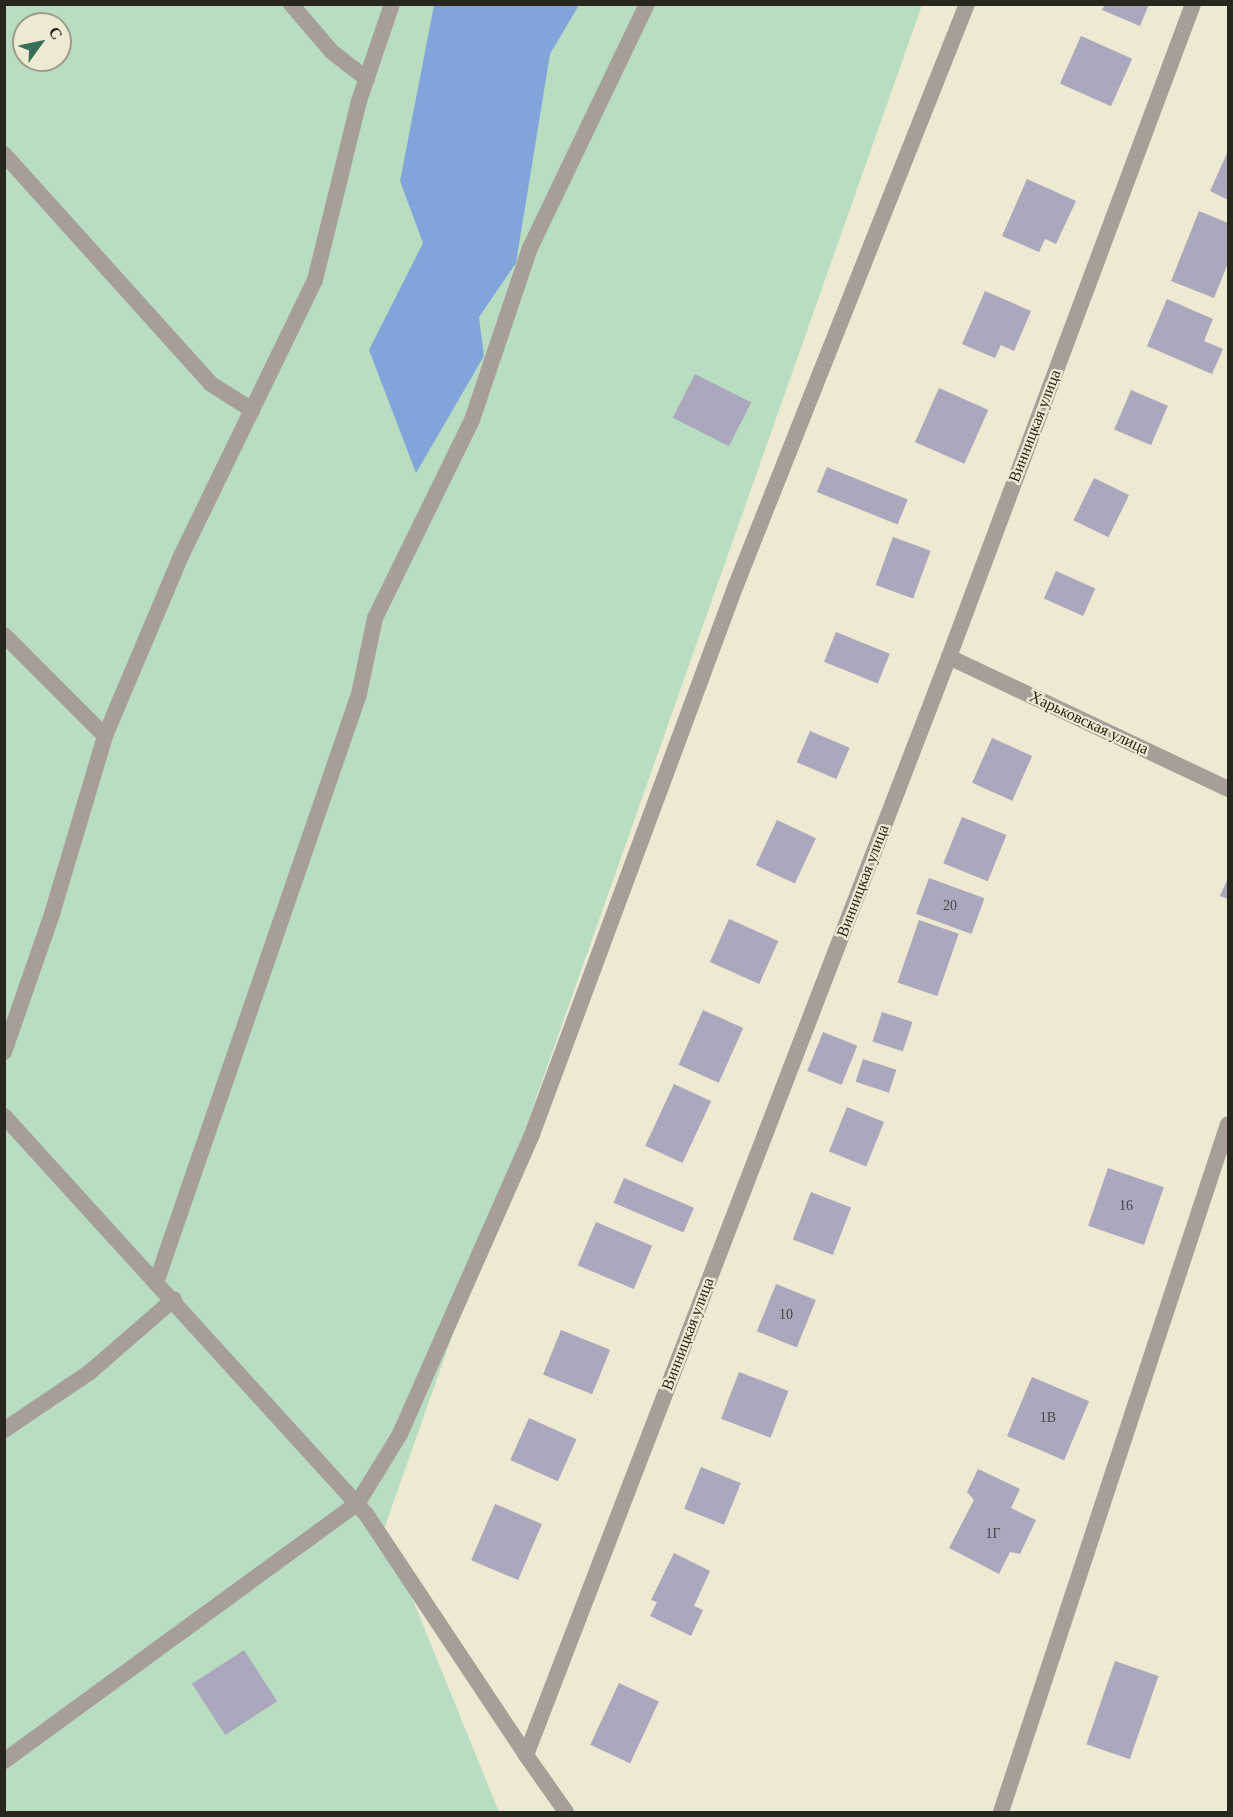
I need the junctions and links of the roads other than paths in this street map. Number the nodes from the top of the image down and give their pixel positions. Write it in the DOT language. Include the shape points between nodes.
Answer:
graph roads {
  1 [pos="291,4"];
  2 [pos="392,4"];
  3 [pos="647,4"];
  4 [pos="967,4"];
  5 [pos="1193,4"];
  6 [pos="367,79"];
  7 [pos="4,154"];
  8 [pos="252,410"];
  9 [pos="4,635"];
  10 [pos="949,657"];
  11 [pos="105,736"];
  12 [pos="1228,789"];
  13 [pos="4,1052"];
  14 [pos="4,1116"];
  15 [pos="1228,1127"];
  16 [pos="157,1280"];
  17 [pos="174,1299"];
  18 [pos="4,1430"];
  19 [pos="357,1504"];
  20 [pos="526,1755"];
  21 [pos="4,1761"];
  22 [pos="566,1812"];
  23 [pos="1001,1812"];
  1 -- 6 [label="street" via="332,52"];
  2 -- 6 [label="street"];
  3 -- 16 [label="street" via="531,248 472,420 375,618 359,694"];
  4 -- 19 [label="street" via="736,585 531,1137 400,1434"];
  5 -- 10 [label="street, Винницкая улица"];
  6 -- 8 [label="street" via="315,280"];
  7 -- 8 [label="street" via="211,384"];
  8 -- 11 [label="street" via="182,556"];
  9 -- 11 [label="street"];
  10 -- 12 [label="street, Харьковская улица"];
  10 -- 20 [label="street, Винницкая улица"];
  11 -- 13 [label="street" via="42,946"];
  14 -- 16 [label="street"];
  15 -- 23 [label="street"];
  16 -- 17 [label="street"];
  17 -- 18 [label="street" via="90,1372"];
  17 -- 19 [label="street"];
  19 -- 20 [label="street"];
  19 -- 21 [label="street"];
  20 -- 22 [label="street"];
}
